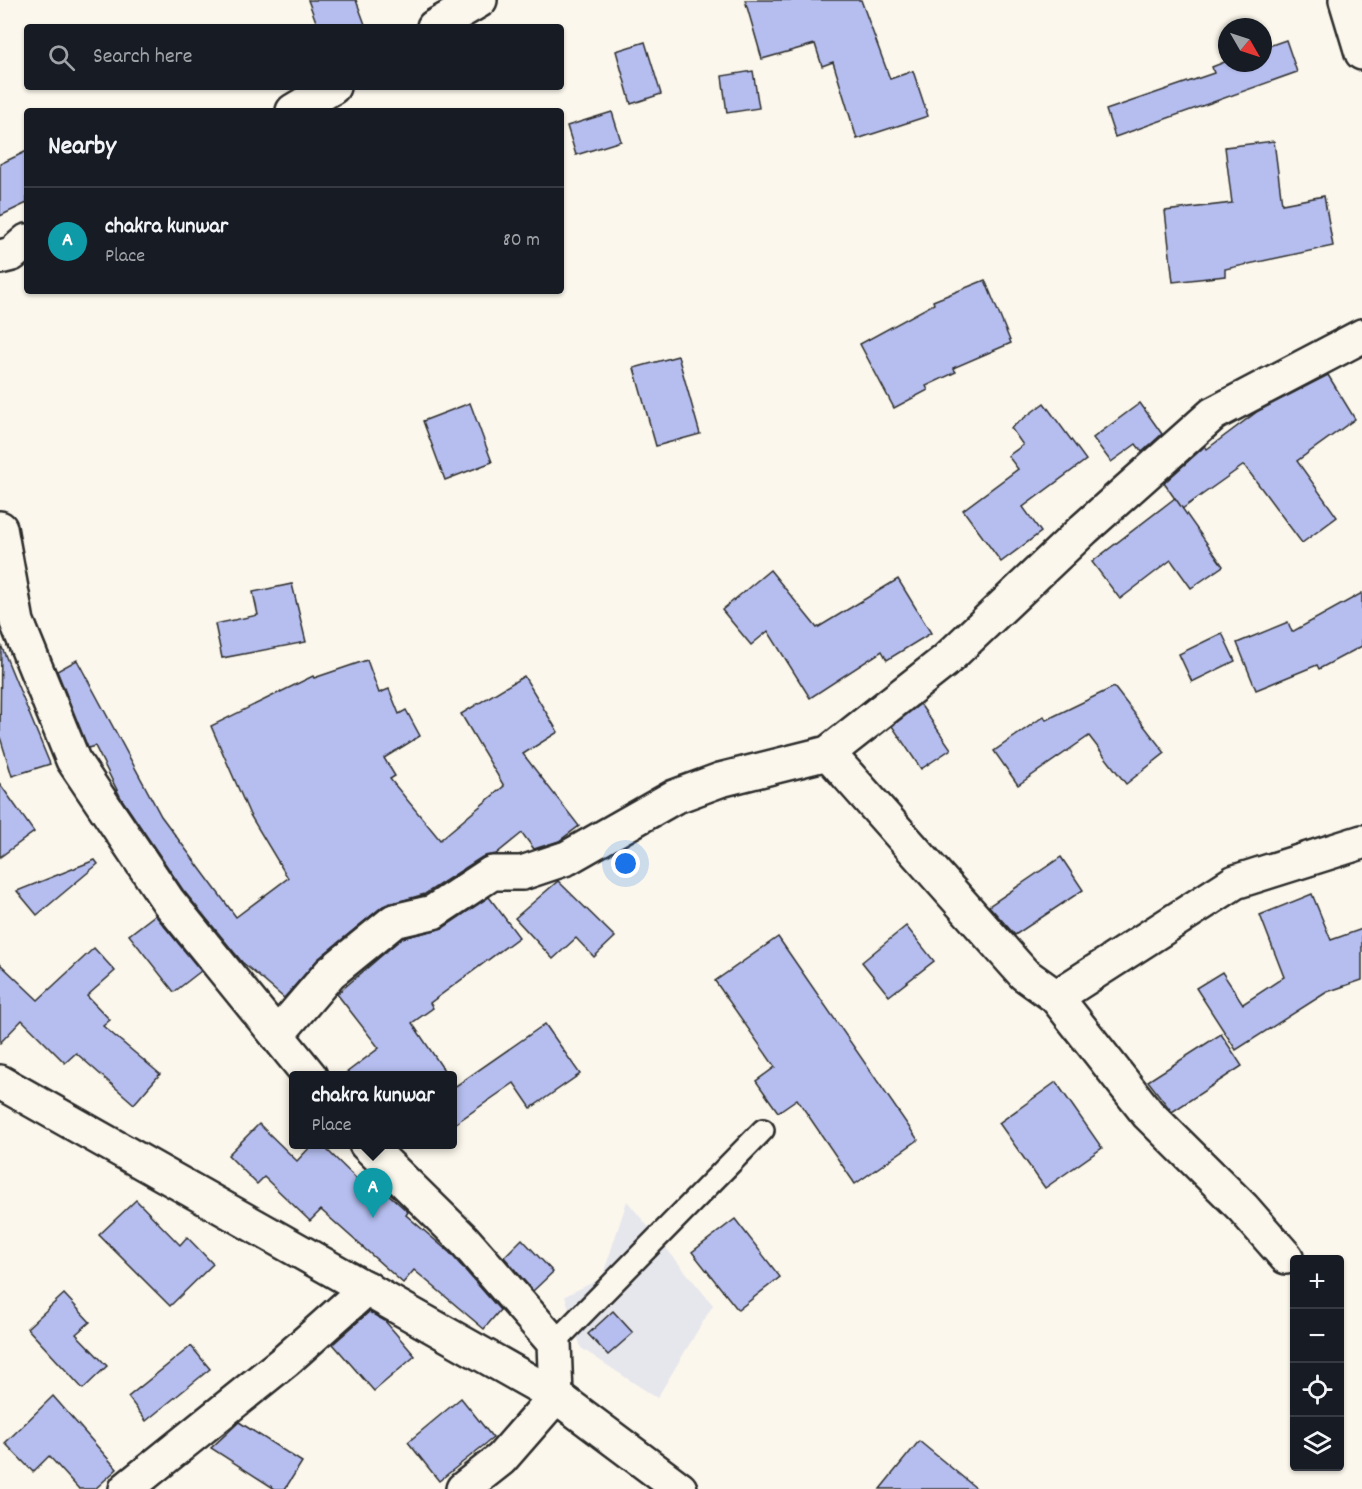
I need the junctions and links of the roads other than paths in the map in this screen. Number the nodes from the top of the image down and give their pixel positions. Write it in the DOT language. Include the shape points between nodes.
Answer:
graph roads {
  1 [pos="480,0"];
  2 [pos="1346,0"];
  3 [pos="439,24"];
  4 [pos="1362,53"];
  5 [pos="328,90"];
  6 [pos="298,108"];
  7 [pos="24,244"];
  8 [pos="0,257"];
  9 [pos="1362,336"];
  10 [pos="0,528"];
  11 [pos="828,753"];
  12 [pos="1362,842"];
  13 [pos="1056,997"];
  14 [pos="276,1035"];
  15 [pos="306,1071"];
  16 [pos="0,1082"];
  17 [pos="763,1130"];
  18 [pos="371,1149"];
  19 [pos="1286,1257"];
  20 [pos="367,1288"];
  21 [pos="554,1343"];
  22 [pos="556,1396"];
  23 [pos="126,1489"];
  24 [pos="463,1489"];
  25 [pos="680,1489"];
  1 -- 3 [label="street"];
  2 -- 4 [label="street"];
  5 -- 6 [label="street"];
  7 -- 8 [label="street" via="12,254"];
  9 -- 11 [label="street" via="1213,414 945,661"];
  10 -- 14 [label="street" via="17,622 73,760 168,901"];
  11 -- 13 [label="street" via="1024,974"];
  11 -- 14 [label="street" via="720,780 674,797 567,858 522,873 492,873 433,912 394,921 330,973"];
  12 -- 13 [label="street" via="1235,882"];
  13 -- 19 [label="street" via="1148,1114"];
  14 -- 15 [label="street"];
  16 -- 20 [label="street"];
  17 -- 21 [label="lane"];
  18 -- 21 [label="street" via="464,1240"];
  20 -- 22 [label="street"];
  20 -- 23 [label="street" via="285,1361"];
  21 -- 22 [label="street"];
  22 -- 24 [label="street" via="501,1459"];
  22 -- 25 [label="street"];
}
